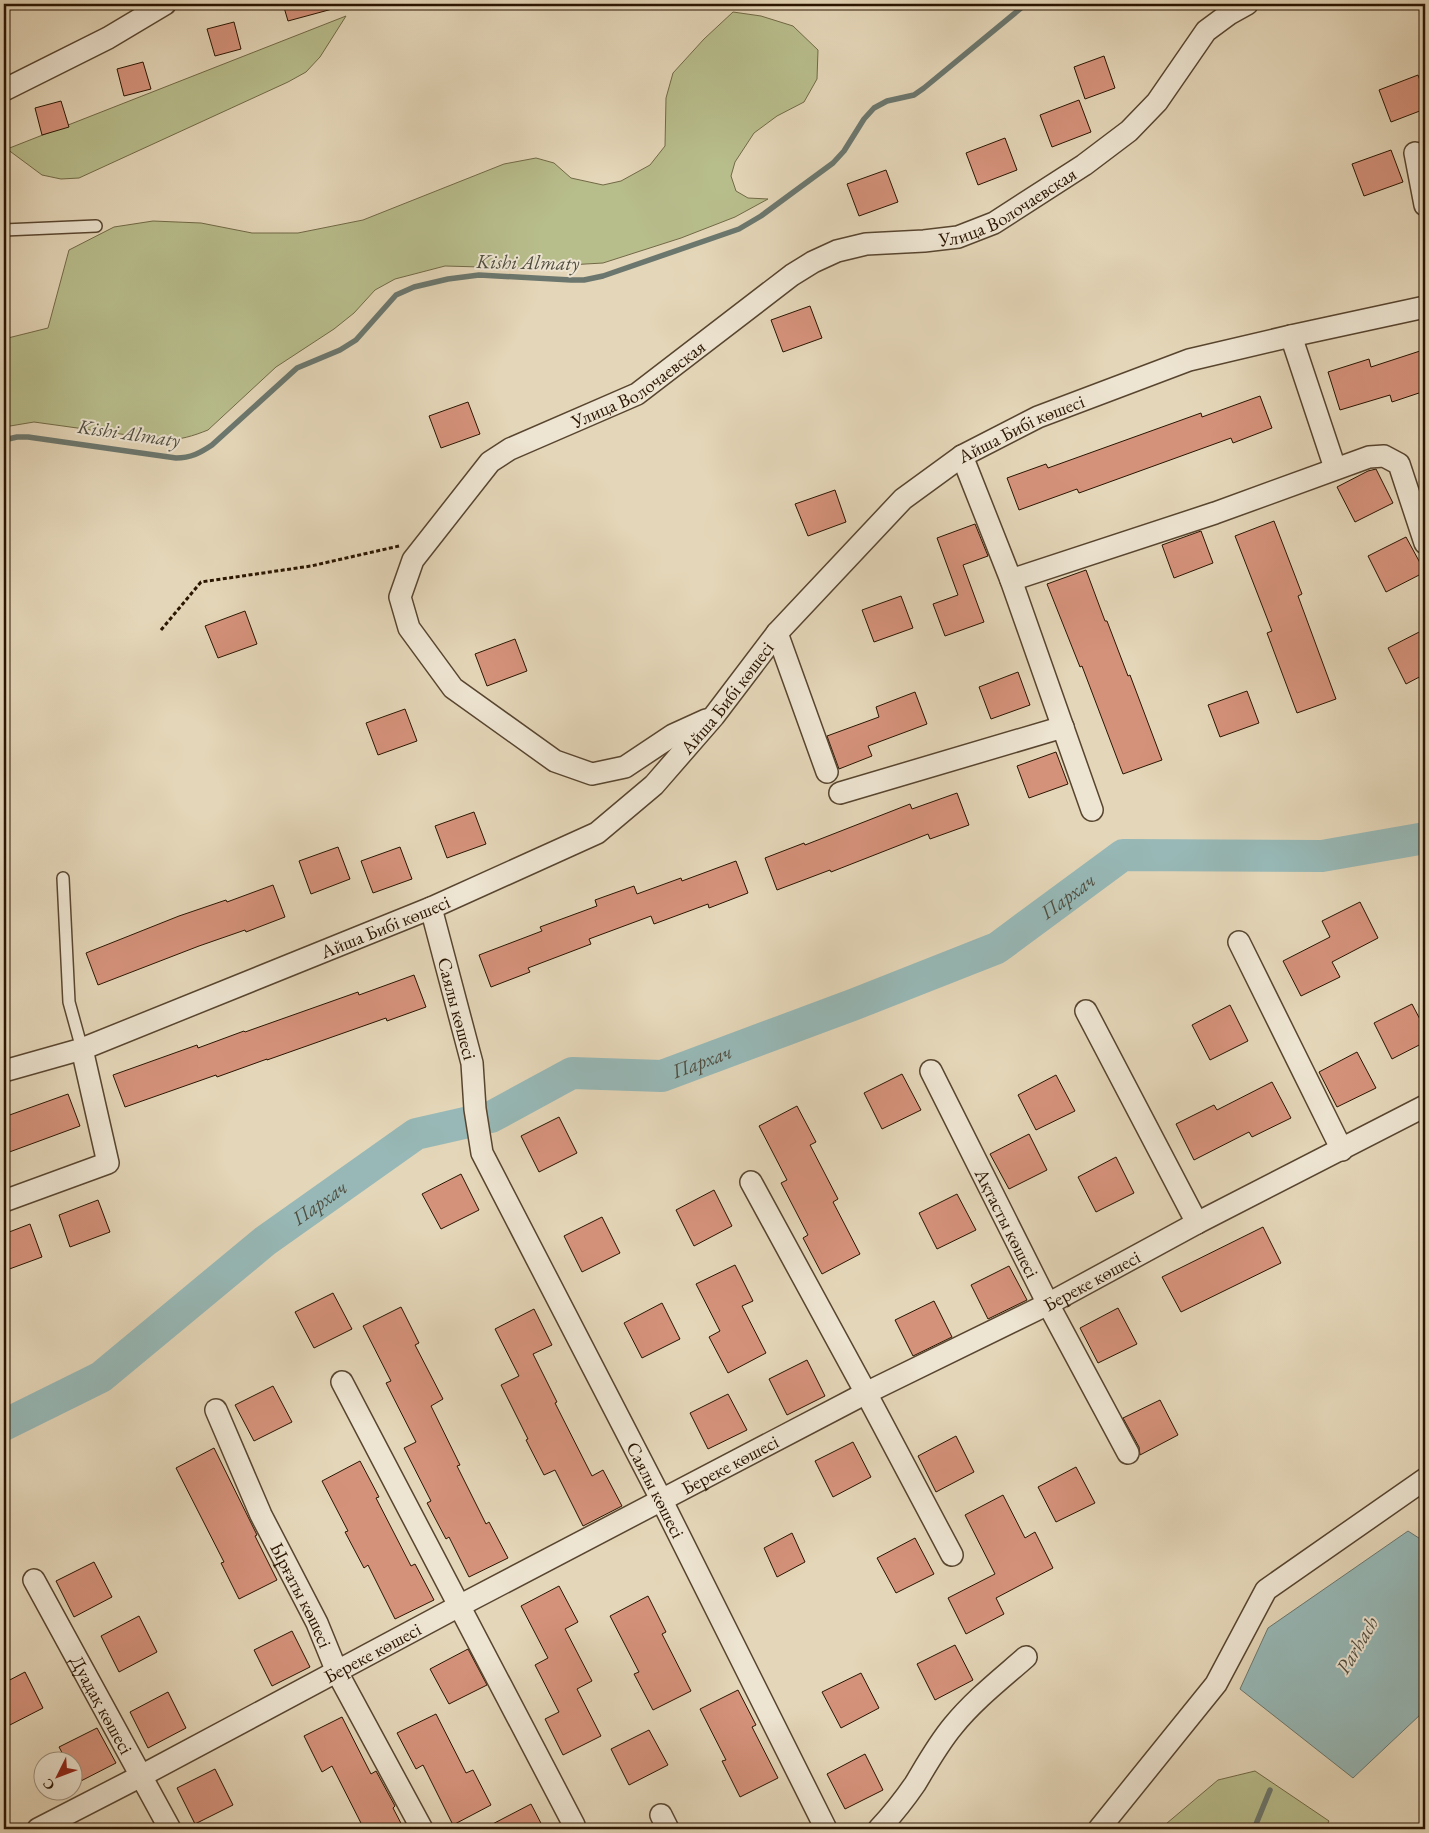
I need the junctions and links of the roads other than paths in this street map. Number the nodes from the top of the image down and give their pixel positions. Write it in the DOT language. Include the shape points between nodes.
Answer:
graph roads {
  1 [pos="164,4"];
  2 [pos="1247,4"];
  3 [pos="136,14"];
  4 [pos="4,90"];
  5 [pos="1415,153"];
  6 [pos="1425,205"];
  7 [pos="96,226"];
  8 [pos="4,230"];
  9 [pos="1425,307"];
  10 [pos="1291,336"];
  11 [pos="962,456"];
  12 [pos="1335,468"];
  13 [pos="1425,543"];
  14 [pos="1011,580"];
  15 [pos="777,633"];
  16 [pos="714,716"];
  17 [pos="1063,727"];
  18 [pos="827,772"];
  19 [pos="840,794"];
  20 [pos="1092,810"];
  21 [pos="63,878"];
  22 [pos="431,908"];
  23 [pos="1240,942"];
  24 [pos="1086,1011"];
  25 [pos="82,1049"];
  26 [pos="4,1071"];
  27 [pos="931,1072"];
  28 [pos="1425,1106"];
  29 [pos="1342,1150"];
  30 [pos="751,1182"];
  31 [pos="4,1201"];
  32 [pos="1197,1223"];
  33 [pos="1048,1304"];
  34 [pos="342,1382"];
  35 [pos="866,1393"];
  36 [pos="216,1410"];
  37 [pos="1128,1453"];
  38 [pos="1425,1479"];
  39 [pos="662,1501"];
  40 [pos="952,1555"];
  41 [pos="34,1580"];
  42 [pos="459,1606"];
  43 [pos="1026,1657"];
  44 [pos="337,1672"];
  45 [pos="141,1776"];
  46 [pos="574,1826"];
  47 [pos="38,1829"];
  48 [pos="170,1829"];
  49 [pos="422,1829"];
  50 [pos="826,1829"];
  51 [pos="879,1829"];
  52 [pos="1099,1829"];
  1 -- 3 [label="street"];
  2 -- 16 [label="street, Улица Волочаевская" via="1206,31 1157,102 1129,131 1084,165 994,224 958,237 866,244 837,251 813,262 637,394 510,449 490,462 413,560 400,597 409,628 453,688 555,761 592,774 625,767 672,735"];
  3 -- 4 [label="street" via="108,38"];
  5 -- 6 [label="street"];
  7 -- 8 [label="lane"];
  9 -- 10 [label="street, Айша Бибі көшесі"];
  10 -- 11 [label="street, Айша Бибі көшесі" via="1189,360 1038,417"];
  10 -- 12 [label="street"];
  11 -- 14 [label="street"];
  11 -- 15 [label="street, Айша Бибі көшесі" via="903,499"];
  12 -- 13 [label="street" via="1370,456 1384,456 1399,464"];
  12 -- 14 [label="street" via="1215,513"];
  14 -- 17 [label="street"];
  15 -- 16 [label="street, Айша Бибі көшесі"];
  15 -- 18 [label="street"];
  16 -- 22 [label="street, Айша Бибі көшесі" via="654,784 597,833"];
  17 -- 19 [label="street"];
  17 -- 20 [label="street"];
  21 -- 25 [label="lane" via="69,1002"];
  22 -- 25 [label="street, Айша Бибі көшесі"];
  22 -- 39 [label="street, Саялы көшесі" via="472,1063 482,1153"];
  23 -- 29 [label="street"];
  24 -- 32 [label="street"];
  25 -- 26 [label="street, Айша Бибі көшесі"];
  25 -- 31 [label="street" via="108,1163"];
  27 -- 33 [label="street, Ақтасты көшесі"];
  28 -- 29 [label="street, Береке көшесі"];
  29 -- 32 [label="street, Береке көшесі"];
  30 -- 35 [label="street"];
  32 -- 33 [label="street, Береке көшесі"];
  33 -- 35 [label="street, Береке көшесі"];
  33 -- 37 [label="street, Ақтасты көшесі"];
  34 -- 42 [label="street"];
  35 -- 39 [label="street, Береке көшесі"];
  35 -- 40 [label="street"];
  36 -- 44 [label="street, Ырғаты көшесі" via="261,1515"];
  38 -- 52 [label="street" via="1266,1590 1216,1684"];
  39 -- 42 [label="street, Береке көшесі"];
  39 -- 50 [label="street, Саялы көшесі"];
  41 -- 45 [label="street, Дуадақ көшесі"];
  42 -- 44 [label="street, Береке көшесі"];
  42 -- 46 [label="street"];
  43 -- 51 [label="street" via="974,1702 952,1726 916,1782"];
  44 -- 45 [label="street, Береке көшесі"];
  44 -- 49 [label="street, Ырғаты көшесі"];
  45 -- 47 [label="street, Береке көшесі"];
  45 -- 48 [label="street, Дуадақ көшесі"];
}
